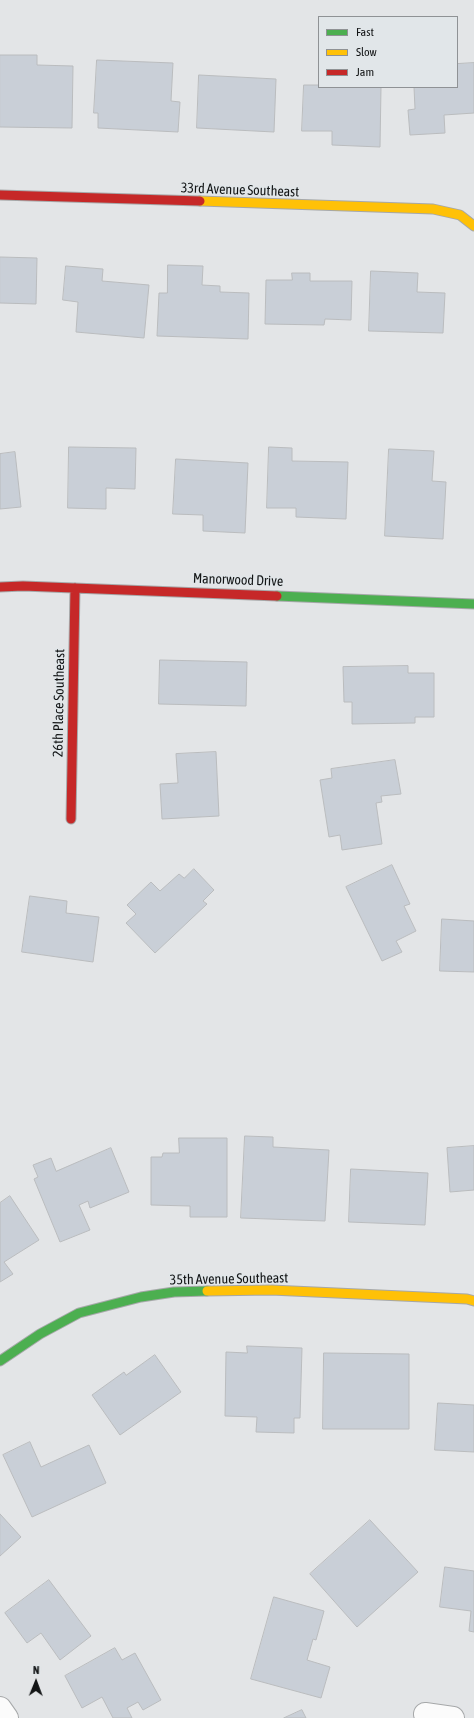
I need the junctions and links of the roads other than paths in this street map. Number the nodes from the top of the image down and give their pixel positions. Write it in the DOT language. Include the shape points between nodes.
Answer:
graph roads {
  1 [pos="0,195"];
  2 [pos="474,226"];
  3 [pos="0,587"];
  4 [pos="75,588"];
  5 [pos="474,604"];
  6 [pos="71,818"];
  7 [pos="474,1301"];
  8 [pos="0,1361"];
  9 [pos="0,1708"];
  10 [pos="425,1714"];
  11 [pos="7,1718"];
  12 [pos="453,1718"];
  1 -- 2 [label="street, 33rd Avenue Southeast" via="433,209 458,213 468,218"];
  3 -- 4 [label="street, Manorwood Drive"];
  4 -- 5 [label="street, Manorwood Drive"];
  4 -- 6 [label="street, 26th Place Southeast"];
  7 -- 8 [label="street, 35th Avenue Southeast" via="271,1290 174,1292 141,1297 79,1313 40,1334"];
  9 -- 11 [label="street"];
  10 -- 12 [label="street"];
}
